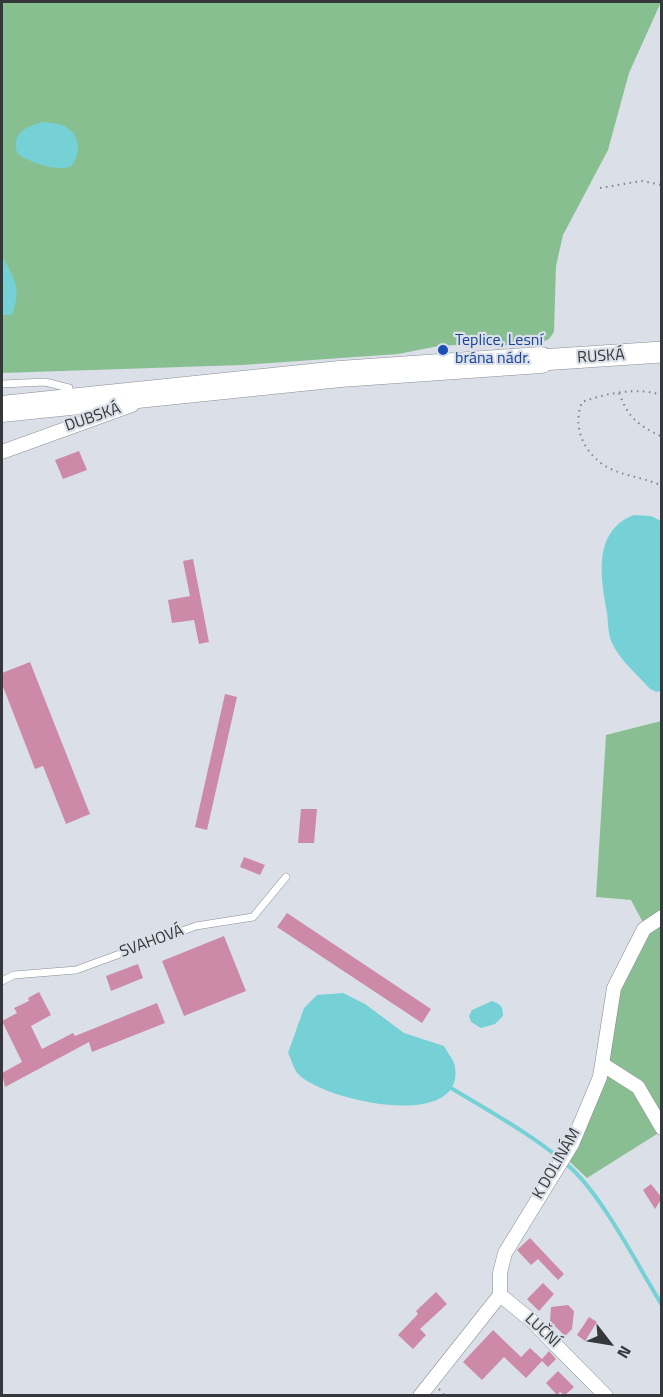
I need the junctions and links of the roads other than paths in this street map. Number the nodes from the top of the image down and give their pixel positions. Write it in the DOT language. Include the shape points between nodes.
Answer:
graph roads {
  1 [pos="662,352"];
  2 [pos="541,360"];
  3 [pos="2,384"];
  4 [pos="69,388"];
  5 [pos="188,391"];
  6 [pos="2,393"];
  7 [pos="2,409"];
  8 [pos="2,452"];
  9 [pos="286,877"];
  10 [pos="662,917"];
  11 [pos="2,981"];
  12 [pos="602,1064"];
  13 [pos="662,1128"];
  14 [pos="500,1295"];
  15 [pos="420,1395"];
  16 [pos="606,1395"];
  1 -- 2 [label="main road, RUSKÁ"];
  2 -- 4 [label="highway" via="491,359"];
  2 -- 5 [label="highway" via="332,375"];
  3 -- 4 [label="lane" via="45,382"];
  4 -- 6 [label="highway"];
  5 -- 7 [label="highway"];
  5 -- 8 [label="street, DUBSKÁ" via="94,417"];
  9 -- 11 [label="lane, SVAHOVÁ" via="253,917 196,926 76,970 14,975"];
  10 -- 12 [label="street, K DOLINÁM" via="644,929 614,988"];
  12 -- 13 [label="street" via="638,1087"];
  12 -- 14 [label="street, K DOLINÁM" via="572,1144 505,1253"];
  14 -- 15 [label="street"];
  14 -- 16 [label="street, LUČNÍ" via="532,1321"];
}
